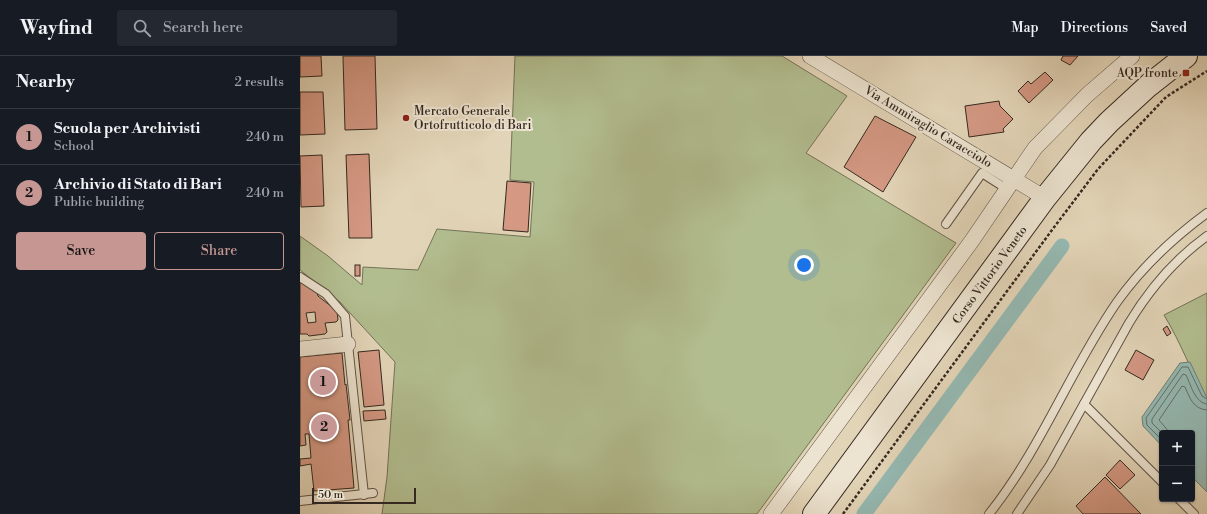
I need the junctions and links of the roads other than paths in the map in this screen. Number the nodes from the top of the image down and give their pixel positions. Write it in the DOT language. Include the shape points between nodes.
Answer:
graph roads {
  1 [pos="810,56"];
  2 [pos="1132,56"];
  3 [pos="1186,56"];
  4 [pos="1010,184"];
  5 [pos="1045,198"];
  6 [pos="1207,212"];
  7 [pos="946,224"];
  8 [pos="1207,236"];
  9 [pos="300,277"];
  10 [pos="348,344"];
  11 [pos="300,349"];
  12 [pos="1084,404"];
  13 [pos="1159,479"];
  14 [pos="373,493"];
  15 [pos="364,495"];
  16 [pos="300,501"];
  17 [pos="1182,502"];
  18 [pos="771,514"];
  19 [pos="814,514"];
  20 [pos="989,514"];
  21 [pos="1017,514"];
  22 [pos="1194,514"];
  1 -- 4 [label="street, Via Ammiraglio Caracciolo"];
  2 -- 4 [label="street" via="1052,130 1035,148"];
  3 -- 5 [label="main road, Corso Vittorio Veneto" via="1109,122"];
  4 -- 5 [label="street, Via Ammiraglio Caracciolo"];
  4 -- 7 [label="lane" via="982,174"];
  4 -- 18 [label="street" via="971,242"];
  5 -- 19 [label="main road, Corso Vittorio Veneto"];
  6 -- 20 [label="lane" via="1168,243 1118,302 1085,354 1032,452"];
  8 -- 12 [label="lane" via="1181,257 1141,304"];
  9 -- 10 [label="lane" via="326,294 344,316"];
  10 -- 11 [label="street"];
  10 -- 15 [label="lane"];
  12 -- 13 [label="lane"];
  12 -- 21 [label="lane" via="1050,465"];
  14 -- 15 [label="lane"];
  15 -- 16 [label="lane"];
  17 -- 22 [label="lane"];
}
